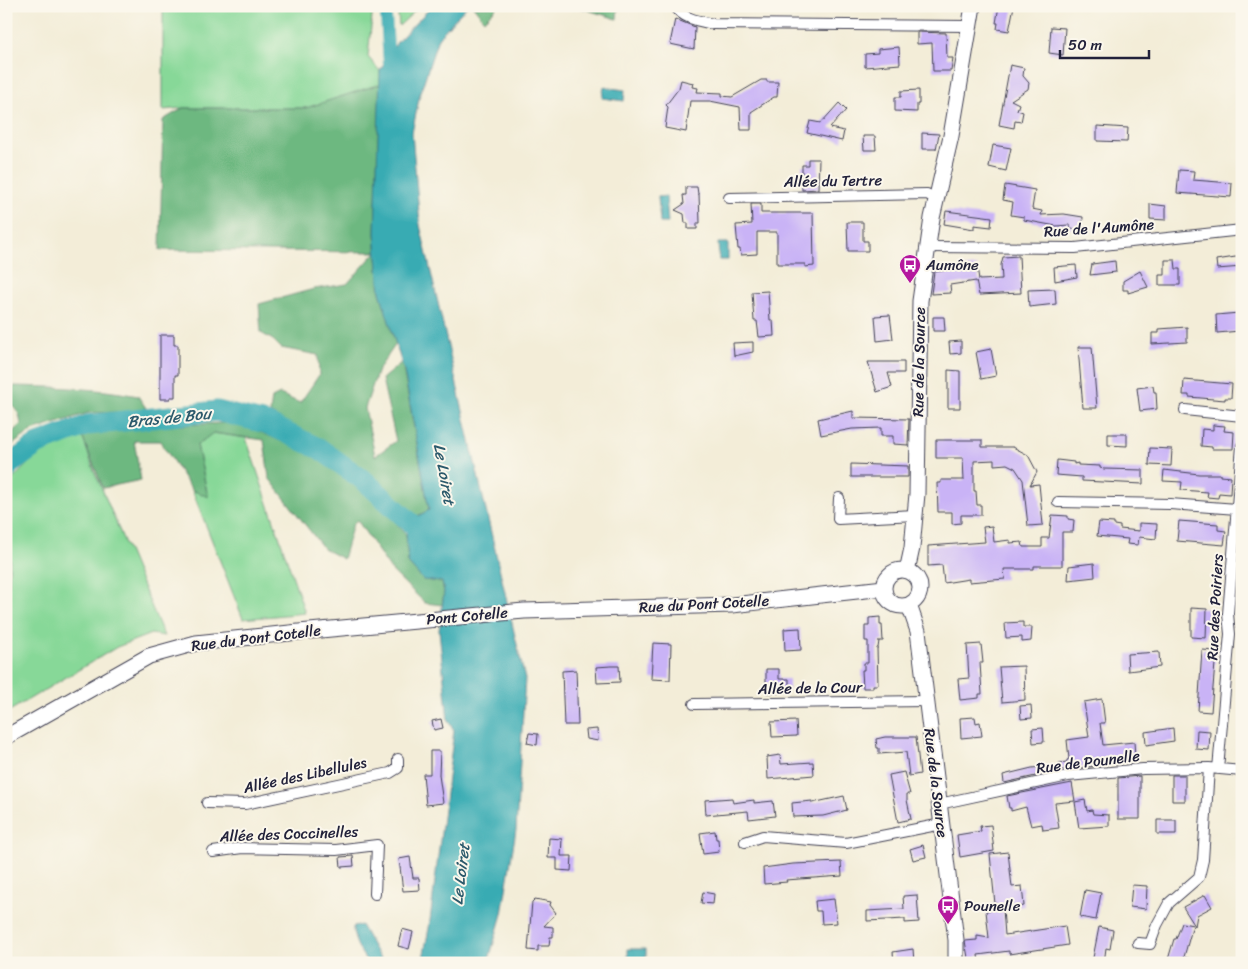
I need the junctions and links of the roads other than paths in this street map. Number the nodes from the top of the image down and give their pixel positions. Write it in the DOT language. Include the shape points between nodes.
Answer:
graph roads {
  1 [pos="676,6"];
  2 [pos="974,6"];
  3 [pos="970,26"];
  4 [pos="729,198"];
  5 [pos="936,199"];
  6 [pos="1242,230"];
  7 [pos="928,246"];
  8 [pos="1185,410"];
  9 [pos="1242,416"];
  10 [pos="1242,446"];
  11 [pos="1240,491"];
  12 [pos="839,498"];
  13 [pos="1058,502"];
  14 [pos="1237,509"];
  15 [pos="915,515"];
  16 [pos="1238,549"];
  17 [pos="907,571"];
  18 [pos="884,588"];
  19 [pos="909,605"];
  20 [pos="524,611"];
  21 [pos="410,621"];
  22 [pos="926,701"];
  23 [pos="694,704"];
  24 [pos="6,737"];
  25 [pos="398,759"];
  26 [pos="1214,768"];
  27 [pos="1242,771"];
  28 [pos="207,803"];
  29 [pos="939,804"];
  30 [pos="942,824"];
  31 [pos="745,842"];
  32 [pos="213,852"];
  33 [pos="375,894"];
  34 [pos="1138,943"];
  35 [pos="956,963"];
  1 -- 3 [label="street" via="692,20 713,24"];
  2 -- 3 [label="main road, Rue de la Source"];
  3 -- 5 [label="main road, Rue de la Source" via="951,136"];
  4 -- 5 [label="street, Allée du Tertre" via="927,194"];
  5 -- 7 [label="main road, Rue de la Source"];
  6 -- 7 [label="street, Rue de l'Aumône" via="1075,248"];
  7 -- 15 [label="main road, Rue de la Source" via="920,301"];
  8 -- 9 [label="street"];
  10 -- 11 [label="street, Rue des Poiriers"];
  11 -- 14 [label="street, Rue des Poiriers"];
  12 -- 15 [label="street" via="838,519"];
  13 -- 14 [label="street"];
  14 -- 16 [label="street, Rue des Poiriers"];
  15 -- 17 [label="main road, Rue de la Source"];
  16 -- 26 [label="street, Rue des Poiriers" via="1228,614 1230,634"];
  17 -- 18 [label="main road" via="891,574"];
  17 -- 19 [label="main road" via="916,577 920,587 917,598"];
  18 -- 19 [label="main road" via="892,604"];
  18 -- 20 [label="main road, Rue du Pont Cotelle" via="732,605"];
  19 -- 22 [label="main road, Rue de la Source" via="918,631"];
  20 -- 21 [label="main road, Pont Cotelle"];
  21 -- 24 [label="main road, Rue du Pont Cotelle" via="196,643 149,656"];
  22 -- 23 [label="street, Allée de la Cour"];
  22 -- 29 [label="main road, Rue de la Source"];
  25 -- 28 [label="street, Allée des Libellules" via="398,768 390,773 245,804"];
  26 -- 27 [label="street, Rue de Pounelle"];
  26 -- 29 [label="street, Rue de Pounelle" via="1143,769 1068,776"];
  26 -- 34 [label="street, Rue des Poiriers" via="1199,877 1169,903 1150,944"];
  29 -- 30 [label="main road, Rue de la Source"];
  30 -- 31 [label="street" via="846,843 763,836"];
  30 -- 35 [label="main road, Rue de la Source"];
  32 -- 33 [label="street, Allée des Coccinelles" via="242,848 336,850 377,845"];
}
